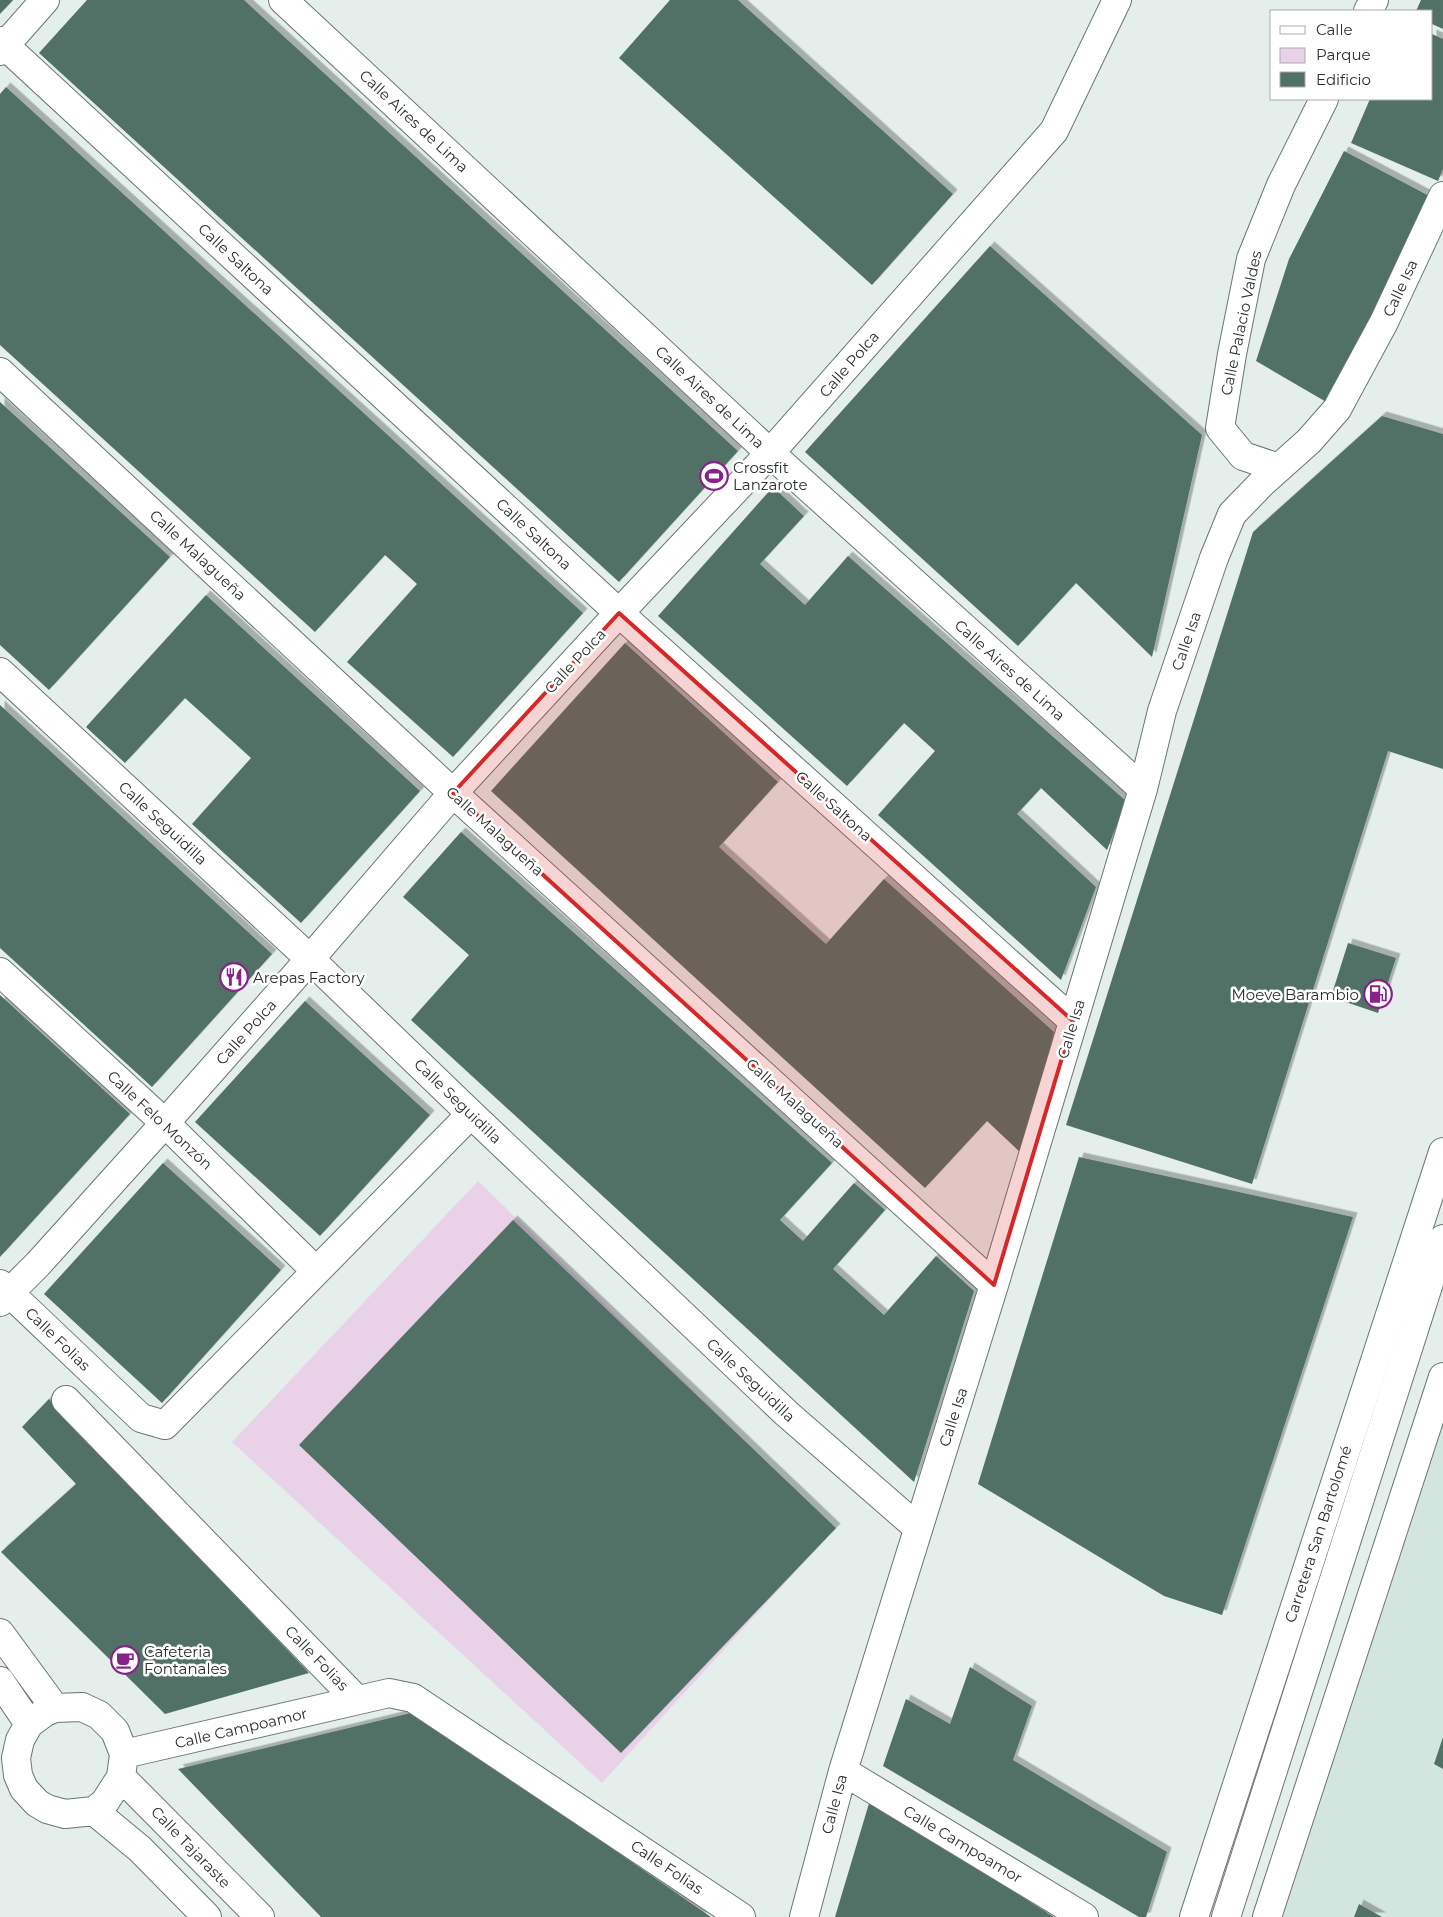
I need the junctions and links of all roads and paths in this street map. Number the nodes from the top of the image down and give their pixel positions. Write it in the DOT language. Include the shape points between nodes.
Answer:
graph roads {
  1 [pos="45,0"];
  2 [pos="283,0"];
  3 [pos="1117,0"];
  4 [pos="2,46"];
  5 [pos="1324,100"];
  6 [pos="1443,196"];
  7 [pos="0,372"];
  8 [pos="770,453"];
  9 [pos="1279,468"];
  10 [pos="619,613"];
  11 [pos="0,672"];
  12 [pos="1142,789"];
  13 [pos="454,793"];
  14 [pos="310,959"];
  15 [pos="0,972"];
  16 [pos="1073,1021"];
  17 [pos="471,1114"];
  18 [pos="165,1123"];
  19 [pos="1443,1152"];
  20 [pos="1443,1239"];
  21 [pos="316,1271"];
  22 [pos="994,1285"];
  23 [pos="3,1292"];
  24 [pos="1443,1296"];
  25 [pos="1443,1377"];
  26 [pos="66,1400"];
  27 [pos="918,1528"];
  28 [pos="0,1633"];
  29 [pos="0,1681"];
  30 [pos="357,1700"];
  31 [pos="55,1708"];
  32 [pos="29,1724"];
  33 [pos="123,1766"];
  34 [pos="843,1771"];
  35 [pos="9,1776"];
  36 [pos="94,1811"];
  37 [pos="207,1917"];
  38 [pos="260,1917"];
  39 [pos="741,1917"];
  40 [pos="804,1917"];
  41 [pos="1084,1917"];
  42 [pos="1194,1917"];
  43 [pos="1226,1917"];
  44 [pos="1241,1917"];
  45 [pos="1267,1917"];
  1 -- 4 [label="street"];
  2 -- 8 [label="street, Calle Aires de Lima"];
  3 -- 8 [label="street, Calle Polca" via="1054,130"];
  4 -- 10 [label="street, Calle Saltona"];
  5 -- 9 [label="street, Calle Palacio Valdes" via="1281,185 1251,260 1220,428 1243,456"];
  6 -- 9 [label="street, Calle Isa" via="1384,322 1337,409 1310,441"];
  7 -- 13 [label="street, Calle Malagueña"];
  8 -- 10 [label="street, Calle Polca"];
  8 -- 12 [label="street, Calle Aires de Lima"];
  9 -- 12 [label="street, Calle Isa" via="1232,514 1162,712"];
  10 -- 13 [label="street, Calle Polca"];
  10 -- 16 [label="street, Calle Saltona"];
  11 -- 14 [label="street, Calle Seguidilla"];
  12 -- 16 [label="street, Calle Isa"];
  13 -- 14 [label="street, Calle Polca"];
  13 -- 22 [label="street, Calle Malagueña"];
  14 -- 17 [label="street, Calle Seguidilla"];
  14 -- 18 [label="street, Calle Polca"];
  15 -- 18 [label="street, Calle Felo Monzón"];
  16 -- 22 [label="street, Calle Isa"];
  17 -- 21 [label="street"];
  17 -- 27 [label="street, Calle Seguidilla" via="786,1413"];
  18 -- 21 [label="street, Calle Felo Monzón"];
  18 -- 23 [label="street, Calle Polca" via="38,1264"];
  19 -- 42 [label="street, Carretera San Bartolomé"];
  20 -- 43 [label="street, Carretera San Bartolomé"];
  21 -- 23 [label="street, Calle Folias" via="165,1425 141,1418"];
  22 -- 27 [label="street, Calle Isa"];
  24 -- 44 [label="street"];
  25 -- 45 [label="street"];
  26 -- 30 [label="street, Calle Folias"];
  27 -- 34 [label="street, Calle Isa"];
  28 -- 31 [label="street"];
  29 -- 32 [label="street"];
  30 -- 33 [label="street, Calle Campoamor"];
  30 -- 39 [label="street, Calle Folias" via="389,1693 413,1698"];
  31 -- 32 [label="street"];
  31 -- 33 [label="street" via="82,1708 99,1715 115,1731"];
  32 -- 35 [label="street" via="20,1740"];
  33 -- 36 [label="street" via="104,1802"];
  33 -- 38 [label="street, Calle Tajaraste"];
  34 -- 40 [label="street, Calle Isa"];
  34 -- 41 [label="street, Calle Campoamor"];
  35 -- 36 [label="street" via="47,1809 65,1814"];
  36 -- 37 [label="street" via="140,1848"];
}
